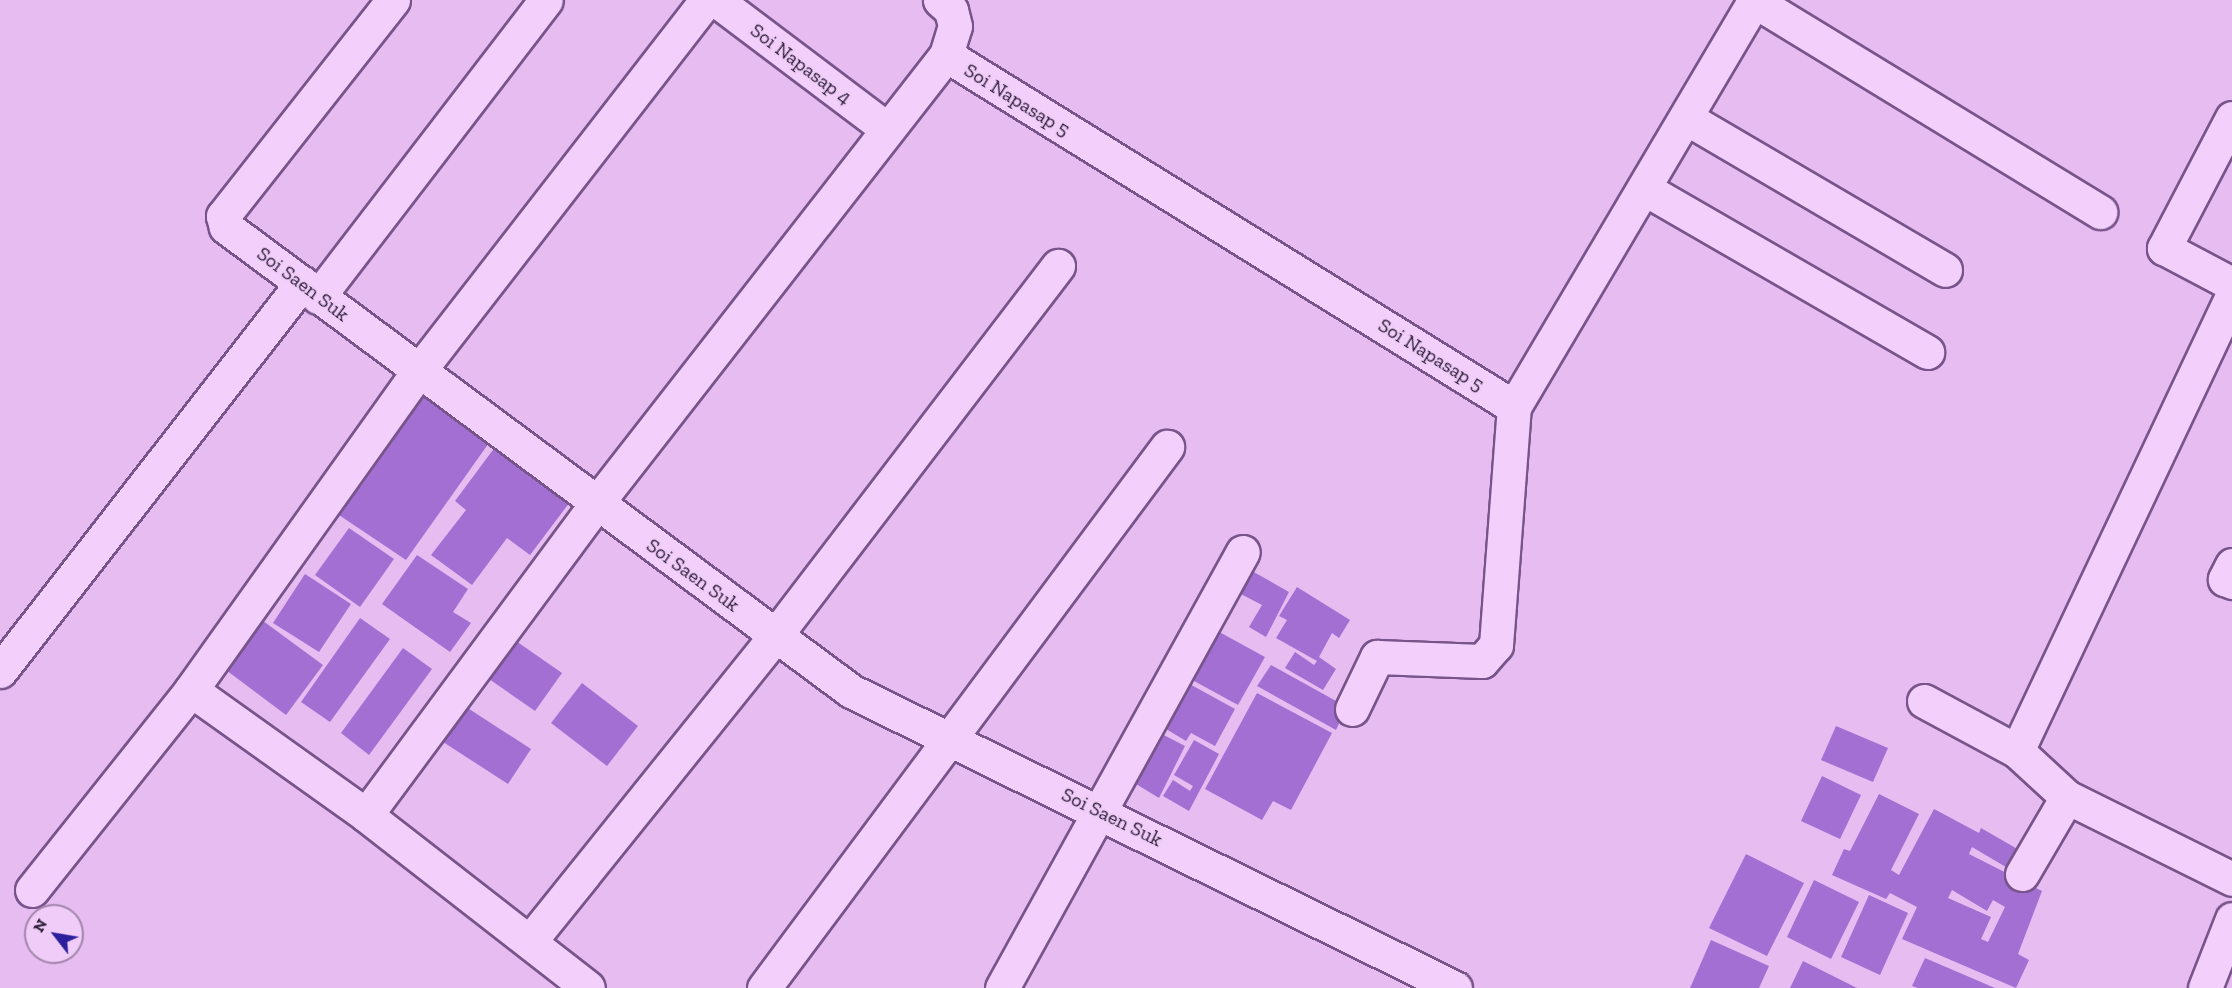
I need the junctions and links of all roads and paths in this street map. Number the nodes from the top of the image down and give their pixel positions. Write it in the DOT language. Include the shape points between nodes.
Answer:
graph roads {
  1 [pos="393,0"];
  2 [pos="546,0"];
  3 [pos="706,0"];
  4 [pos="716,0"];
  5 [pos="940,0"];
  6 [pos="1754,0"];
  7 [pos="946,55"];
  8 [pos="2232,118"];
  9 [pos="1688,119"];
  10 [pos="886,128"];
  11 [pos="1645,189"];
  12 [pos="2100,212"];
  13 [pos="1058,266"];
  14 [pos="1945,270"];
  15 [pos="2232,284"];
  16 [pos="310,290"];
  17 [pos="2232,296"];
  18 [pos="1927,352"];
  19 [pos="421,368"];
  20 [pos="1514,407"];
  21 [pos="1167,447"];
  22 [pos="596,504"];
  23 [pos="1243,552"];
  24 [pos="2232,565"];
  25 [pos="2232,582"];
  26 [pos="775,636"];
  27 [pos="0,671"];
  28 [pos="191,690"];
  29 [pos="1924,701"];
  30 [pos="1352,709"];
  31 [pos="950,738"];
  32 [pos="2017,751"];
  33 [pos="2067,797"];
  34 [pos="1099,809"];
  35 [pos="366,814"];
  36 [pos="2022,874"];
  37 [pos="2232,879"];
  38 [pos="32,890"];
  39 [pos="2232,919"];
  40 [pos="530,941"];
  41 [pos="1449,987"];
  42 [pos="588,988"];
  43 [pos="764,988"];
  44 [pos="1002,988"];
  45 [pos="2205,988"];
  1 -- 16 [label="street, Soi Saen Suk" via="223,216 226,226"];
  2 -- 16 [label="street"];
  3 -- 19 [label="street"];
  4 -- 10 [label="street, Soi Napasap 4"];
  5 -- 7 [label="street" via="951,10 955,26"];
  6 -- 9 [label="street"];
  6 -- 12 [label="street"];
  7 -- 10 [label="street"];
  7 -- 20 [label="street, Soi Napasap 5"];
  8 -- 15 [label="street" via="2163,248"];
  9 -- 11 [label="street"];
  9 -- 14 [label="street"];
  10 -- 22 [label="street"];
  11 -- 18 [label="street"];
  11 -- 20 [label="street"];
  13 -- 26 [label="street"];
  16 -- 19 [label="street, Soi Saen Suk"];
  16 -- 27 [label="street"];
  17 -- 32 [label="street"];
  19 -- 22 [label="street, Soi Saen Suk"];
  19 -- 28 [label="street"];
  20 -- 30 [label="street" via="1496,645 1482,661 1377,657"];
  21 -- 31 [label="street"];
  22 -- 26 [label="street, Soi Saen Suk"];
  22 -- 35 [label="street"];
  23 -- 34 [label="street"];
  24 -- 25 [label="street" via="2225,579"];
  26 -- 31 [label="street, Soi Saen Suk" via="851,691"];
  26 -- 40 [label="street"];
  28 -- 35 [label="street"];
  28 -- 38 [label="street"];
  29 -- 32 [label="street"];
  31 -- 34 [label="street, Soi Saen Suk"];
  31 -- 43 [label="street"];
  32 -- 33 [label="street"];
  33 -- 36 [label="street"];
  33 -- 37 [label="street"];
  34 -- 41 [label="street, Soi Saen Suk"];
  34 -- 44 [label="street"];
  35 -- 40 [label="street"];
  39 -- 45 [label="street"];
  40 -- 42 [label="street"];
}
